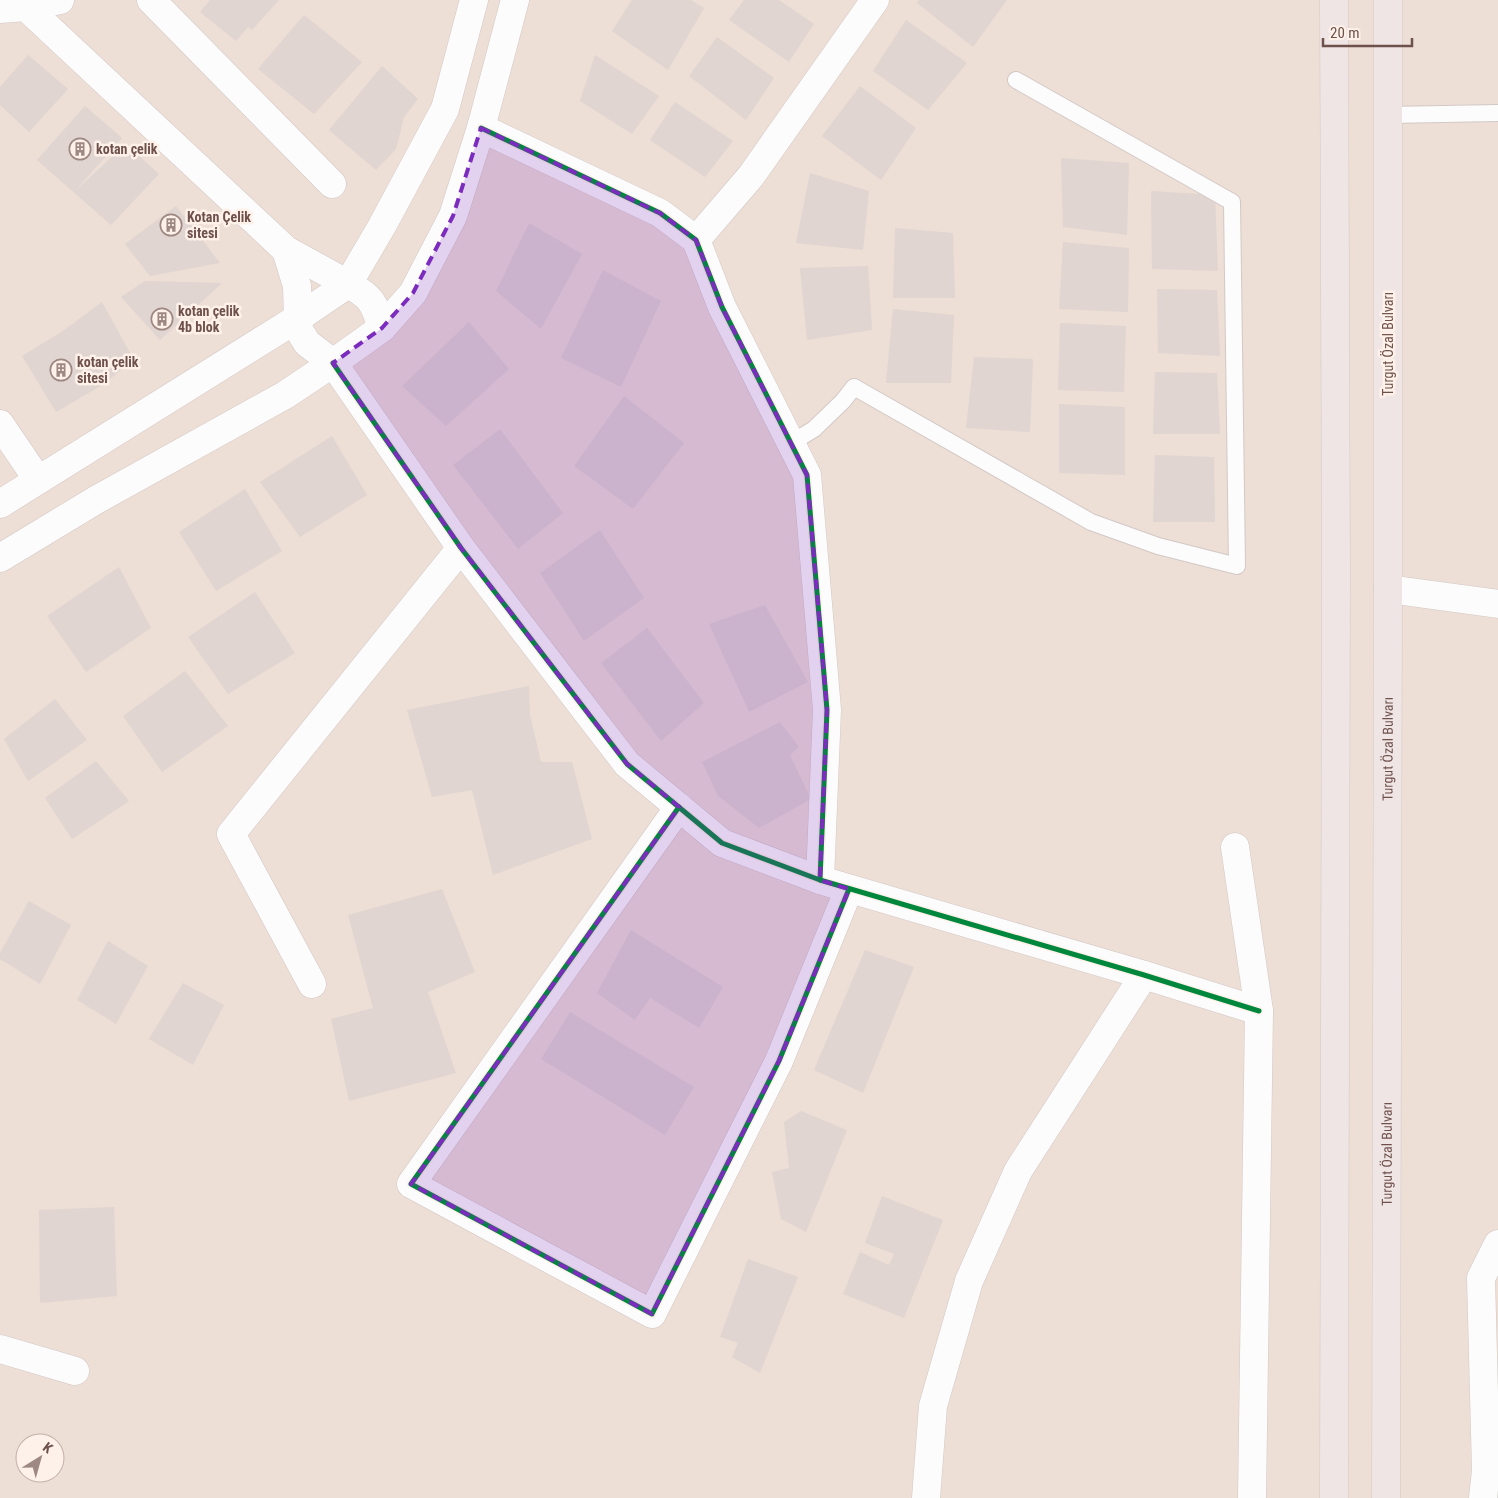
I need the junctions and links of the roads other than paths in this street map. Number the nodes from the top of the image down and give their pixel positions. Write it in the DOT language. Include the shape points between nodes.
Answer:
graph roads {
  1 [pos="60,0"];
  2 [pos="151,0"];
  3 [pos="474,0"];
  4 [pos="515,0"];
  5 [pos="874,0"];
  6 [pos="1334,0"];
  7 [pos="1388,0"];
  8 [pos="13,8"];
  9 [pos="1016,80"];
  10 [pos="1498,113"];
  11 [pos="1388,116"];
  12 [pos="481,128"];
  13 [pos="332,184"];
  14 [pos="696,240"];
  15 [pos="286,250"];
  16 [pos="348,284"];
  17 [pos="298,318"];
  18 [pos="382,328"];
  19 [pos="333,363"];
  20 [pos="0,424"];
  21 [pos="791,443"];
  22 [pos="38,480"];
  23 [pos="0,504"];
  24 [pos="461,548"];
  25 [pos="0,558"];
  26 [pos="1388,589"];
  27 [pos="1498,604"];
  28 [pos="679,807"];
  29 [pos="1235,848"];
  30 [pos="820,880"];
  31 [pos="849,888"];
  32 [pos="1144,975"];
  33 [pos="312,984"];
  34 [pos="1259,1011"];
  35 [pos="1498,1244"];
  36 [pos="0,1349"];
  37 [pos="75,1371"];
  38 [pos="926,1498"];
  39 [pos="1252,1498"];
  40 [pos="1334,1498"];
  41 [pos="1386,1498"];
  42 [pos="1483,1498"];
  1 -- 8 [label="street"];
  2 -- 13 [label="street"];
  3 -- 16 [label="street" via="445,109"];
  4 -- 12 [label="street"];
  5 -- 14 [label="street" via="751,176"];
  6 -- 40 [label="highway"];
  7 -- 11 [label="highway, Turgut Özal Bulvarı"];
  8 -- 15 [label="street"];
  9 -- 21 [label="lane" via="1232,202 1237,566 1158,546 1092,522 854,387 814,429"];
  10 -- 11 [label="lane"];
  11 -- 26 [label="highway, Turgut Özal Bulvarı"];
  12 -- 14 [label="street" via="660,213"];
  12 -- 18 [label="street" via="453,216 413,293"];
  14 -- 21 [label="street" via="722,307"];
  15 -- 16 [label="street"];
  15 -- 17 [label="street" via="296,286"];
  16 -- 17 [label="street"];
  16 -- 18 [label="street" via="363,292 375,306"];
  17 -- 19 [label="street" via="299,330 307,344"];
  17 -- 22 [label="street"];
  18 -- 19 [label="street"];
  19 -- 24 [label="street"];
  19 -- 25 [label="street" via="285,395 96,500"];
  20 -- 22 [label="street"];
  21 -- 30 [label="street" via="807,476 827,710"];
  22 -- 23 [label="street"];
  24 -- 28 [label="street" via="627,764"];
  24 -- 33 [label="street" via="231,834"];
  26 -- 27 [label="street"];
  26 -- 41 [label="highway, Turgut Özal Bulvarı"];
  28 -- 30 [label="street" via="722,843"];
  28 -- 31 [label="street" via="411,1184 652,1314 779,1061"];
  29 -- 34 [label="street"];
  30 -- 31 [label="street"];
  31 -- 32 [label="street"];
  32 -- 34 [label="street"];
  32 -- 38 [label="street" via="1018,1171 969,1280 933,1406"];
  34 -- 39 [label="street"];
  35 -- 42 [label="street" via="1481,1278 1486,1471"];
  36 -- 37 [label="street"];
}
